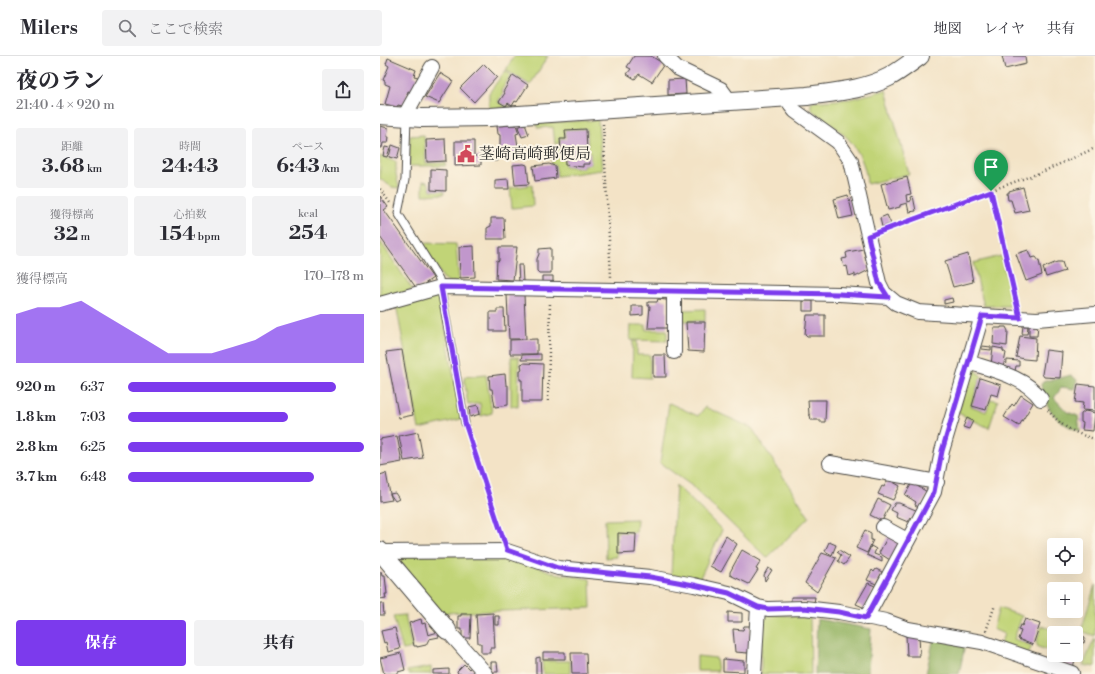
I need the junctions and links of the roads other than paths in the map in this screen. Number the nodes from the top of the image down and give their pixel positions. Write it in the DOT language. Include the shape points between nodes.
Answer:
graph roads {
  1 [pos="665,56"];
  2 [pos="920,56"];
  3 [pos="432,67"];
  4 [pos="789,97"];
  5 [pos="729,100"];
  6 [pos="380,115"];
  7 [pos="405,117"];
  8 [pos="441,287"];
  9 [pos="674,292"];
  10 [pos="888,297"];
  11 [pos="380,304"];
  12 [pos="1095,314"];
  13 [pos="982,316"];
  14 [pos="674,352"];
  15 [pos="968,362"];
  16 [pos="1041,399"];
  17 [pos="465,423"];
  18 [pos="830,463"];
  19 [pos="937,482"];
  20 [pos="883,527"];
  21 [pos="907,540"];
  22 [pos="380,552"];
  23 [pos="758,607"];
  24 [pos="866,618"];
  25 [pos="447,630"];
  26 [pos="1072,673"];
  27 [pos="486,674"];
  28 [pos="754,674"];
  1 -- 5 [label="street" via="678,68 721,89"];
  2 -- 4 [label="street" via="888,77 863,86"];
  3 -- 7 [label="street"];
  4 -- 5 [label="street"];
  4 -- 10 [label="street" via="791,106 799,115 835,139 847,153 857,183 879,283"];
  5 -- 7 [label="street" via="483,118"];
  6 -- 7 [label="street"];
  7 -- 8 [label="lane" via="405,180 398,213 439,279"];
  8 -- 9 [label="street"];
  8 -- 11 [label="street"];
  8 -- 17 [label="lane"];
  9 -- 10 [label="street"];
  9 -- 14 [label="street"];
  10 -- 13 [label="street" via="918,312"];
  12 -- 13 [label="street" via="1059,318"];
  13 -- 15 [label="street"];
  15 -- 16 [label="street" via="1023,384"];
  15 -- 19 [label="street" via="942,451"];
  18 -- 19 [label="street"];
  19 -- 21 [label="street"];
  20 -- 21 [label="street"];
  21 -- 24 [label="street"];
  22 -- 23 [label="street" via="507,550 558,568 650,577 694,585 729,593"];
  22 -- 25 [label="street"];
  23 -- 24 [label="street" via="782,610 804,608"];
  23 -- 28 [label="street"];
  24 -- 26 [label="street" via="886,621 908,629 982,642"];
  25 -- 27 [label="street"];
}
